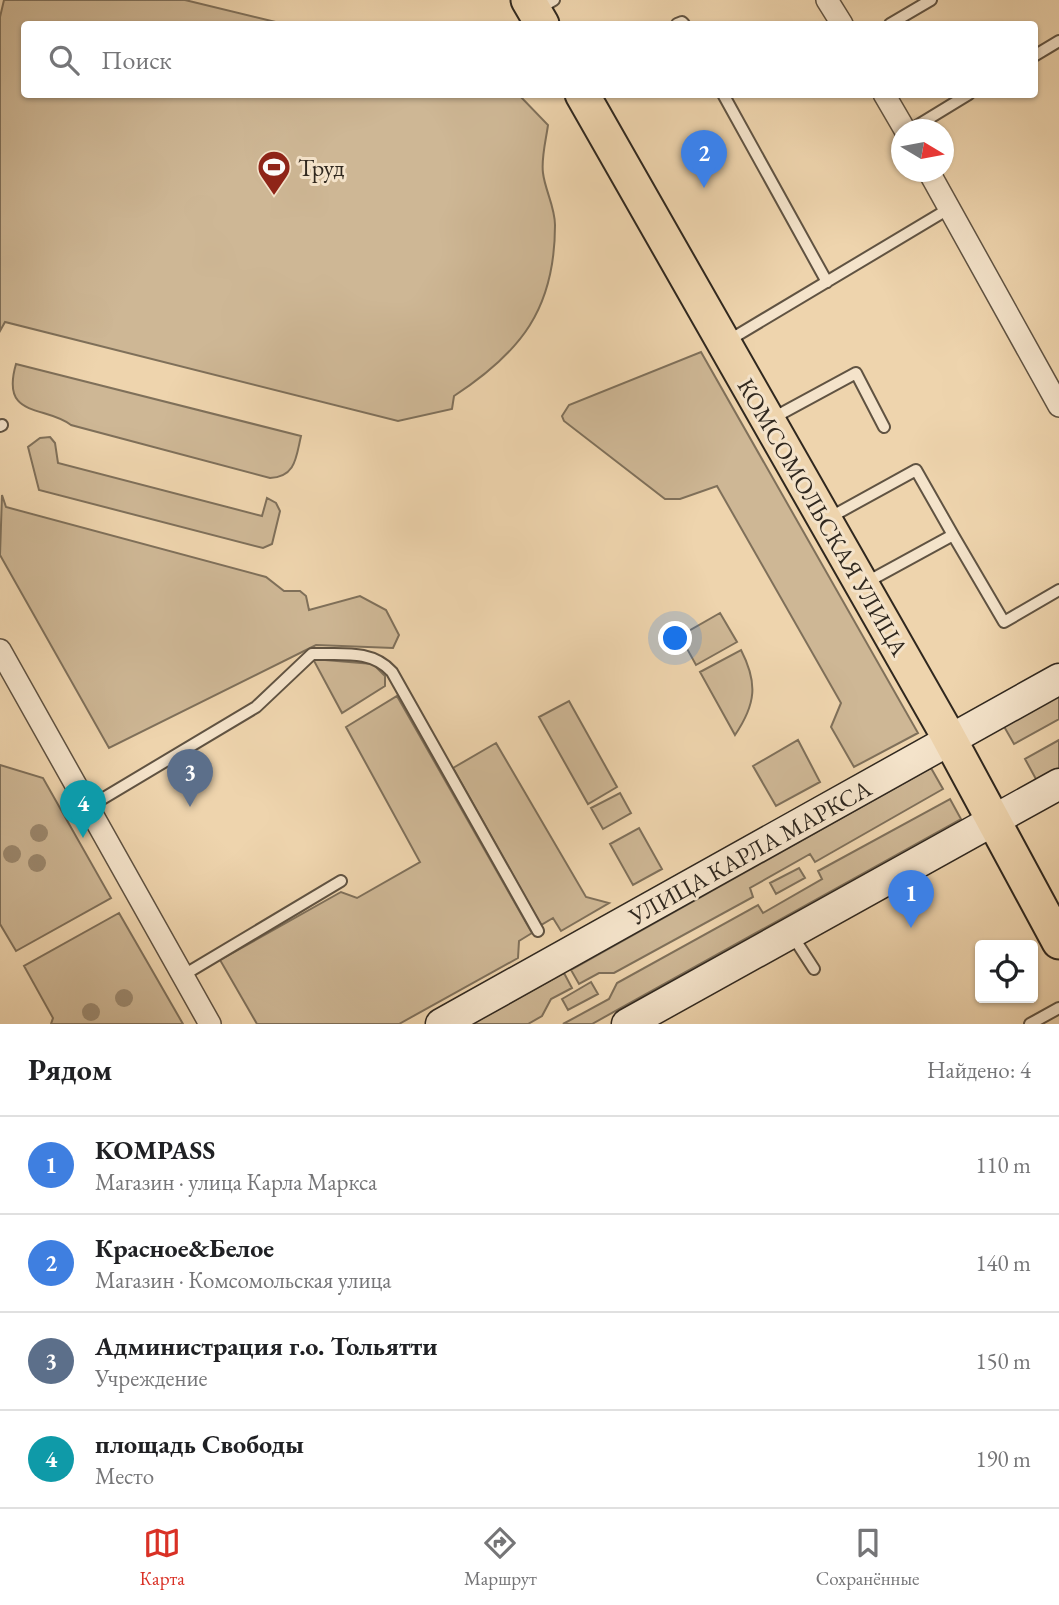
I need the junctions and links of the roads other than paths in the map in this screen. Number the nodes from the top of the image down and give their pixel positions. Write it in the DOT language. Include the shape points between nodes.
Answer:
graph roads {
  1 [pos="827,0"];
  2 [pos="931,0"];
  3 [pos="840,21"];
  4 [pos="895,21"];
  5 [pos="1059,41"];
  6 [pos="1038,54"];
  7 [pos="584,98"];
  8 [pos="725,98"];
  9 [pos="887,98"];
  10 [pos="962,98"];
  11 [pos="900,119"];
  12 [pos="926,119"];
  13 [pos="935,182"];
  14 [pos="950,208"];
  15 [pos="827,282"];
  16 [pos="723,343"];
  17 [pos="1059,406"];
  18 [pos="768,421"];
  19 [pos="884,427"];
  20 [pos="824,520"];
  21 [pos="953,535"];
  22 [pos="861,585"];
  23 [pos="1059,590"];
  24 [pos="0,650"];
  25 [pos="1059,679"];
  26 [pos="950,740"];
  27 [pos="1059,783"];
  28 [pos="87,807"];
  29 [pos="993,820"];
  30 [pos="341,881"];
  31 [pos="538,931"];
  32 [pos="790,933"];
  33 [pos="1059,942"];
  34 [pos="814,970"];
  35 [pos="182,976"];
  36 [pos="1059,1008"];
  37 [pos="639,1021"];
  38 [pos="210,1024"];
  39 [pos="441,1024"];
  40 [pos="1030,1024"];
  1 -- 3 [label="street"];
  2 -- 4 [label="lane"];
  5 -- 6 [label="lane"];
  7 -- 16 [label="main road, КОМСОМОЛЬСКАЯ УЛИЦА"];
  8 -- 15 [label="lane"];
  9 -- 11 [label="street"];
  10 -- 12 [label="lane"];
  13 -- 14 [label="street"];
  14 -- 15 [label="lane"];
  14 -- 17 [label="street"];
  15 -- 16 [label="lane"];
  16 -- 18 [label="main road, КОМСОМОЛЬСКАЯ УЛИЦА"];
  18 -- 19 [label="lane" via="856,373"];
  18 -- 20 [label="main road, КОМСОМОЛЬСКАЯ УЛИЦА"];
  20 -- 21 [label="lane" via="916,470"];
  20 -- 22 [label="main road, КОМСОМОЛЬСКАЯ УЛИЦА"];
  21 -- 22 [label="lane"];
  21 -- 23 [label="lane" via="1004,622"];
  22 -- 26 [label="main road, КОМСОМОЛЬСКАЯ УЛИЦА"];
  24 -- 28 [label="street"];
  25 -- 26 [label="main road, УЛИЦА КАРЛА МАРКСА"];
  26 -- 29 [label="main road, КОМСОМОЛЬСКАЯ УЛИЦА"];
  26 -- 39 [label="main road, УЛИЦА КАРЛА МАРКСА"];
  27 -- 29 [label="main road"];
  28 -- 31 [label="lane" via="256,707 312,654 367,656 382,661 392,672"];
  28 -- 35 [label="street"];
  29 -- 32 [label="main road"];
  29 -- 33 [label="main road, КОМСОМОЛЬСКАЯ УЛИЦА"];
  30 -- 35 [label="lane"];
  32 -- 34 [label="lane"];
  32 -- 37 [label="main road"];
  35 -- 38 [label="street"];
  36 -- 40 [label="lane"];
}
